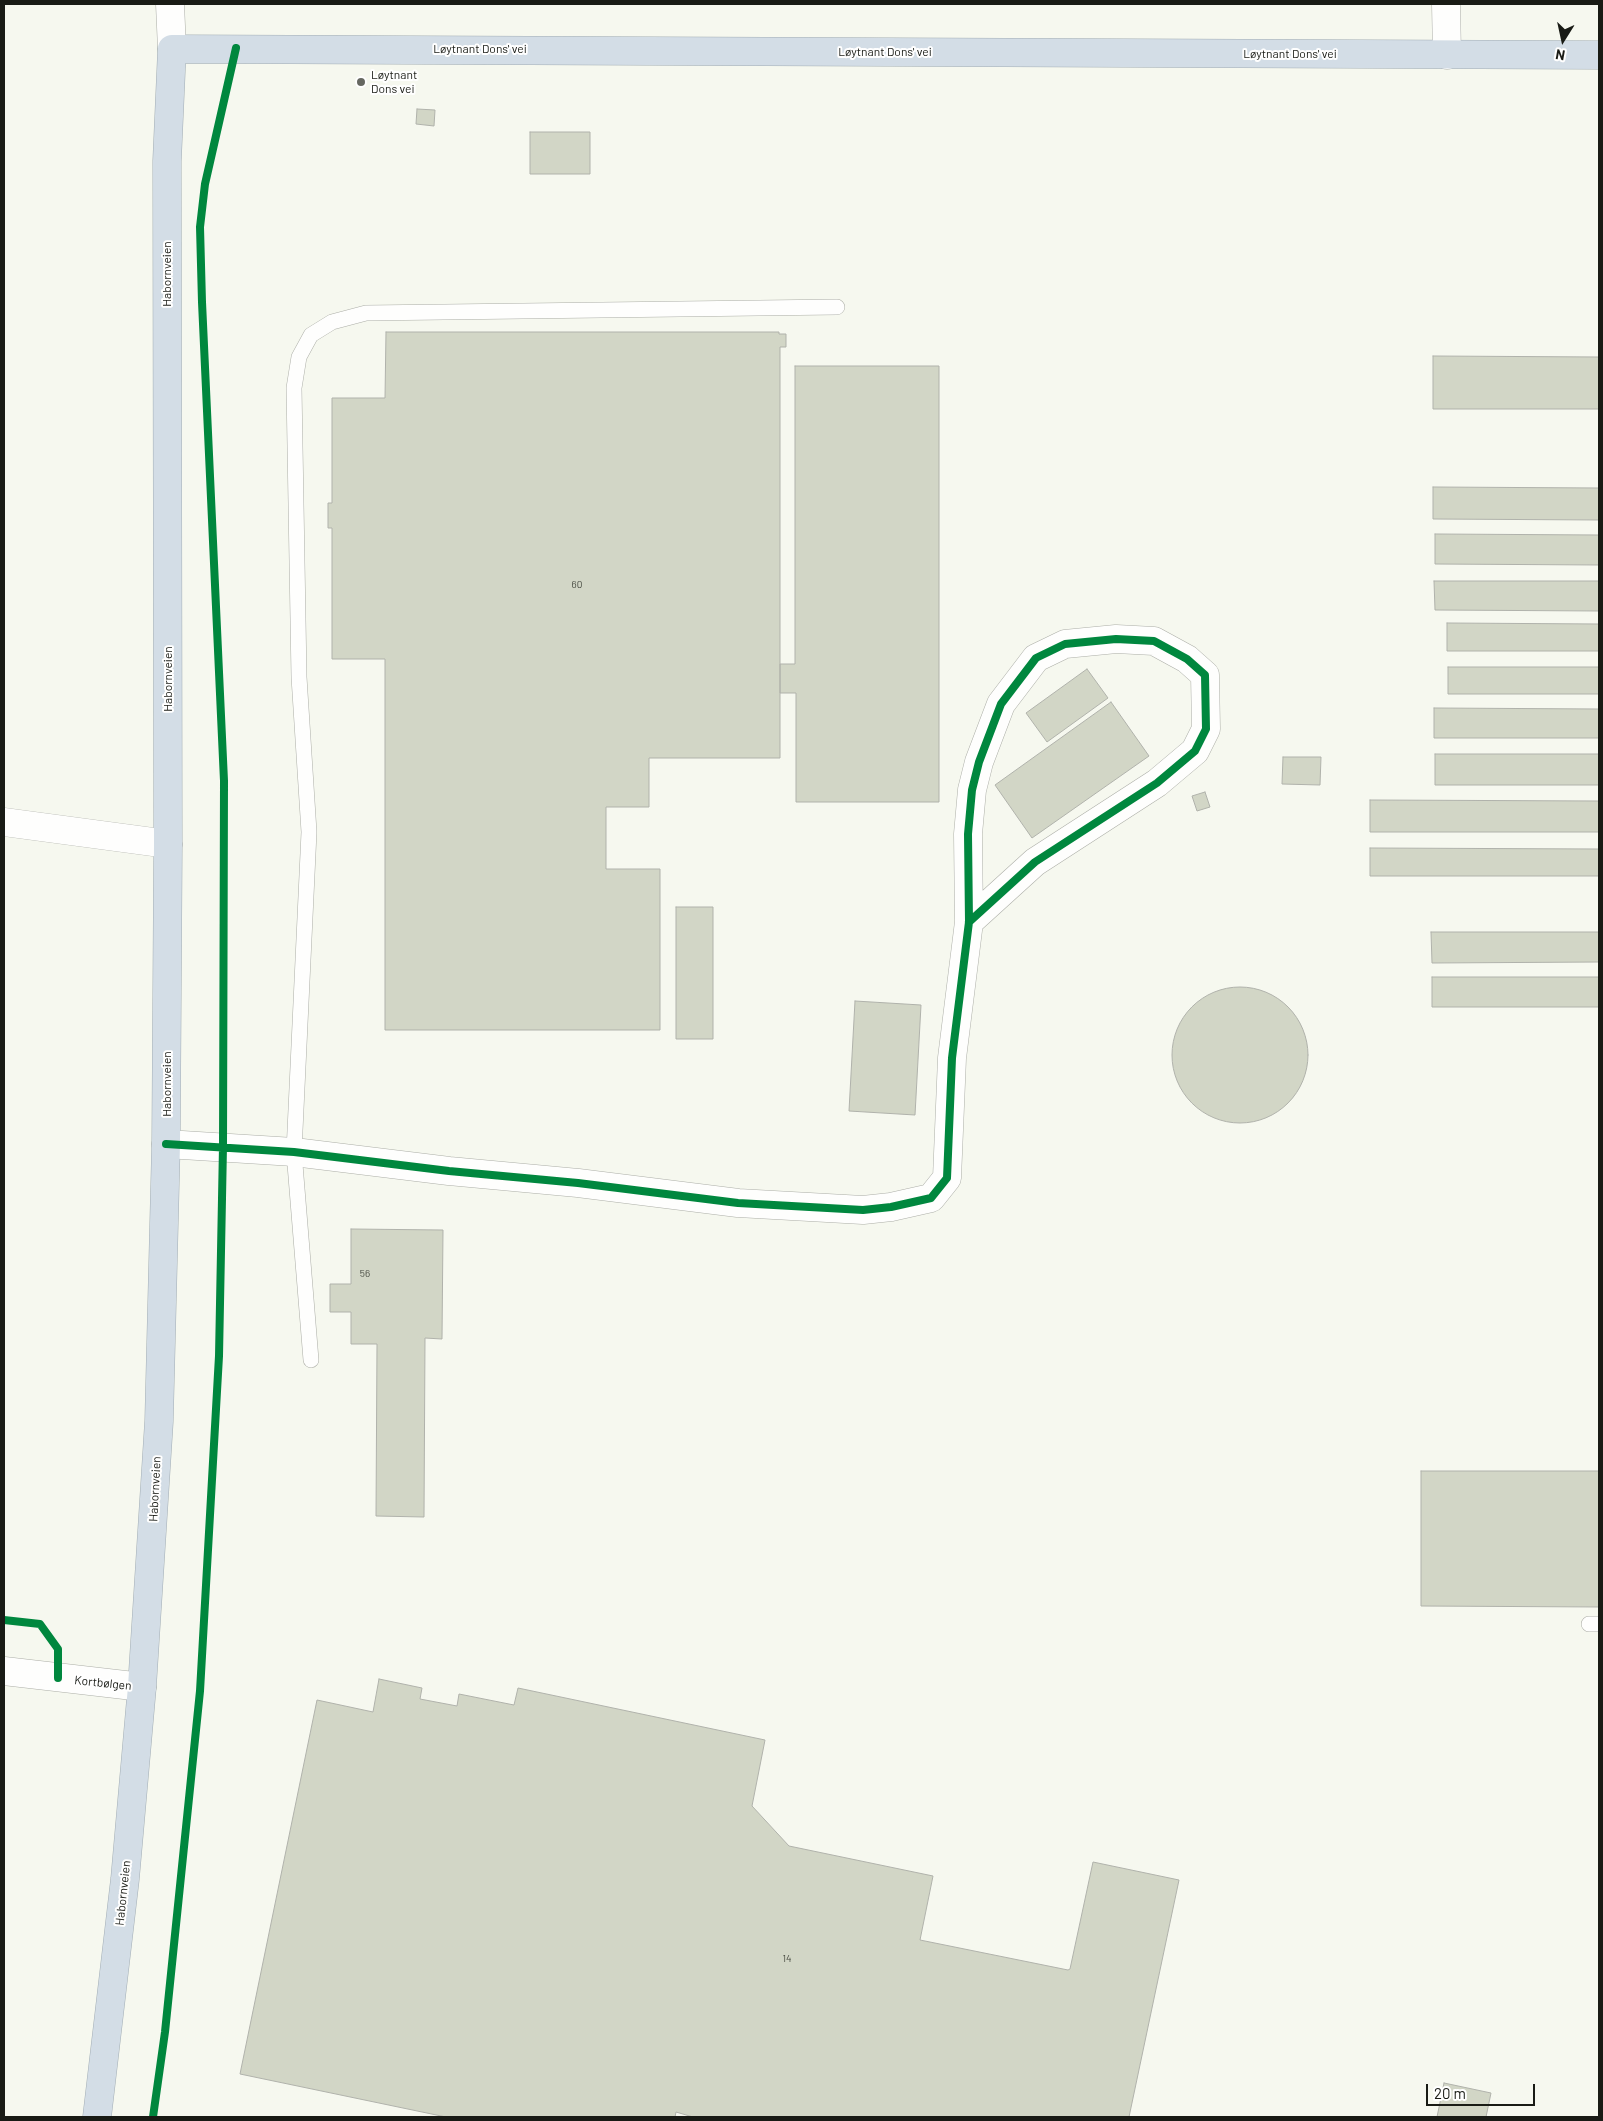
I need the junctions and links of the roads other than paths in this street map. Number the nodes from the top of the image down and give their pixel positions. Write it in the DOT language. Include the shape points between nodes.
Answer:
graph roads {
  1 [pos="170,4"];
  2 [pos="1446,4"];
  3 [pos="172,49"];
  4 [pos="1447,55"];
  5 [pos="1599,55"];
  6 [pos="837,307"];
  7 [pos="4,822"];
  8 [pos="168,844"];
  9 [pos="969,922"];
  10 [pos="166,1144"];
  11 [pos="294,1152"];
  12 [pos="311,1360"];
  13 [pos="4,1671"];
  14 [pos="142,1687"];
  15 [pos="97,2117"];
  1 -- 3 [label="street"];
  2 -- 4 [label="street"];
  3 -- 4 [label="highway, Løytnant Dons' vei"];
  3 -- 8 [label="highway, Habornveien" via="167,161"];
  4 -- 5 [label="highway, Løytnant Dons' vei"];
  6 -- 11 [label="lane" via="366,312 332,322 311,335 299,357 294,388 299,677 309,832"];
  7 -- 8 [label="street"];
  8 -- 10 [label="highway, Habornveien"];
  9 -- 9 [label="street" via="968,834 972,790 979,762 1001,704 1036,658 1065,644 1116,639 1154,641 1187,659 1205,675 1206,730 1195,751 1157,784 1035,862"];
  9 -- 11 [label="street" via="952,1058 947,1178 938,1191 924,1201 862,1210 738,1203"];
  10 -- 11 [label="street"];
  10 -- 14 [label="highway, Habornveien" via="159,1421"];
  11 -- 12 [label="lane"];
  13 -- 14 [label="street, Kortbølgen"];
  14 -- 15 [label="highway, Habornveien" via="125,1879"];
}
